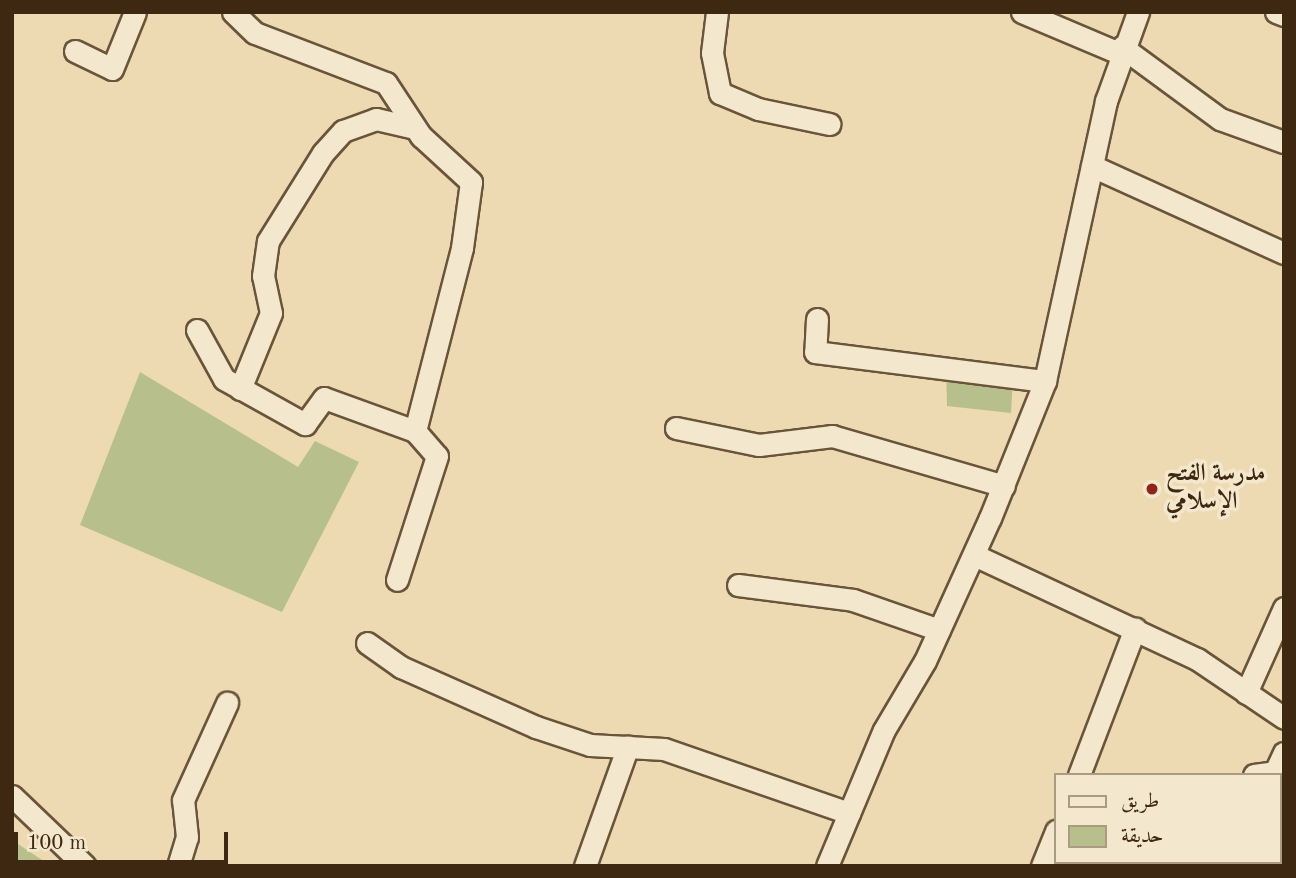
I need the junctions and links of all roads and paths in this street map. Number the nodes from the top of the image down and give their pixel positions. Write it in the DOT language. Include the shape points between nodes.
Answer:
graph roads {
  1 [pos="135,12"];
  2 [pos="233,12"];
  3 [pos="717,12"];
  4 [pos="1022,12"];
  5 [pos="1138,12"];
  6 [pos="1276,12"];
  7 [pos="1284,15"];
  8 [pos="1121,50"];
  9 [pos="75,51"];
  10 [pos="829,124"];
  11 [pos="415,128"];
  12 [pos="1284,142"];
  13 [pos="1092,166"];
  14 [pos="1284,253"];
  15 [pos="817,319"];
  16 [pos="197,330"];
  17 [pos="1045,381"];
  18 [pos="240,389"];
  19 [pos="676,428"];
  20 [pos="415,431"];
  21 [pos="1004,486"];
  22 [pos="974,555"];
  23 [pos="397,580"];
  24 [pos="738,585"];
  25 [pos="1284,608"];
  26 [pos="1135,628"];
  27 [pos="939,630"];
  28 [pos="367,643"];
  29 [pos="1246,693"];
  30 [pos="227,704"];
  31 [pos="1284,718"];
  32 [pos="628,747"];
  33 [pos="1284,753"];
  34 [pos="1080,773"];
  35 [pos="1268,773"];
  36 [pos="12,796"];
  37 [pos="849,813"];
  38 [pos="1054,836"];
  39 [pos="85,866"];
  40 [pos="178,866"];
  41 [pos="585,866"];
  42 [pos="827,866"];
  43 [pos="1042,866"];
  1 -- 9 [label="street" via="112,69"];
  2 -- 11 [label="street" via="256,33 386,83"];
  3 -- 10 [label="street" via="712,53 720,93 758,109"];
  4 -- 8 [label="street"];
  5 -- 8 [label="street"];
  6 -- 7 [label="street"];
  8 -- 12 [label="street" via="1220,119"];
  8 -- 13 [label="street"];
  11 -- 18 [label="street" via="376,119 343,131 323,153 268,241 263,276 271,313"];
  11 -- 20 [label="street" via="469,177 472,190"];
  13 -- 14 [label="street"];
  13 -- 17 [label="street"];
  15 -- 17 [label="street" via="816,352"];
  16 -- 18 [label="street" via="221,376"];
  17 -- 21 [label="street"];
  18 -- 20 [label="street" via="305,424 324,398"];
  19 -- 21 [label="street" via="750,444 832,436"];
  20 -- 23 [label="street" via="437,456"];
  21 -- 22 [label="street"];
  22 -- 26 [label="street"];
  22 -- 27 [label="street"];
  24 -- 27 [label="street" via="853,600"];
  25 -- 29 [label="street"];
  26 -- 29 [label="street"];
  26 -- 34 [label="street"];
  27 -- 37 [label="street" via="884,730"];
  28 -- 32 [label="street" via="401,667 487,708 590,745"];
  29 -- 31 [label="street"];
  30 -- 40 [label="street" via="183,800 187,837"];
  32 -- 37 [label="street" via="664,749"];
  32 -- 41 [label="street"];
  33 -- 35 [label="street" via="1275,772"];
  36 -- 39 [label="street"];
  37 -- 42 [label="street"];
  38 -- 43 [label="street"];
}
